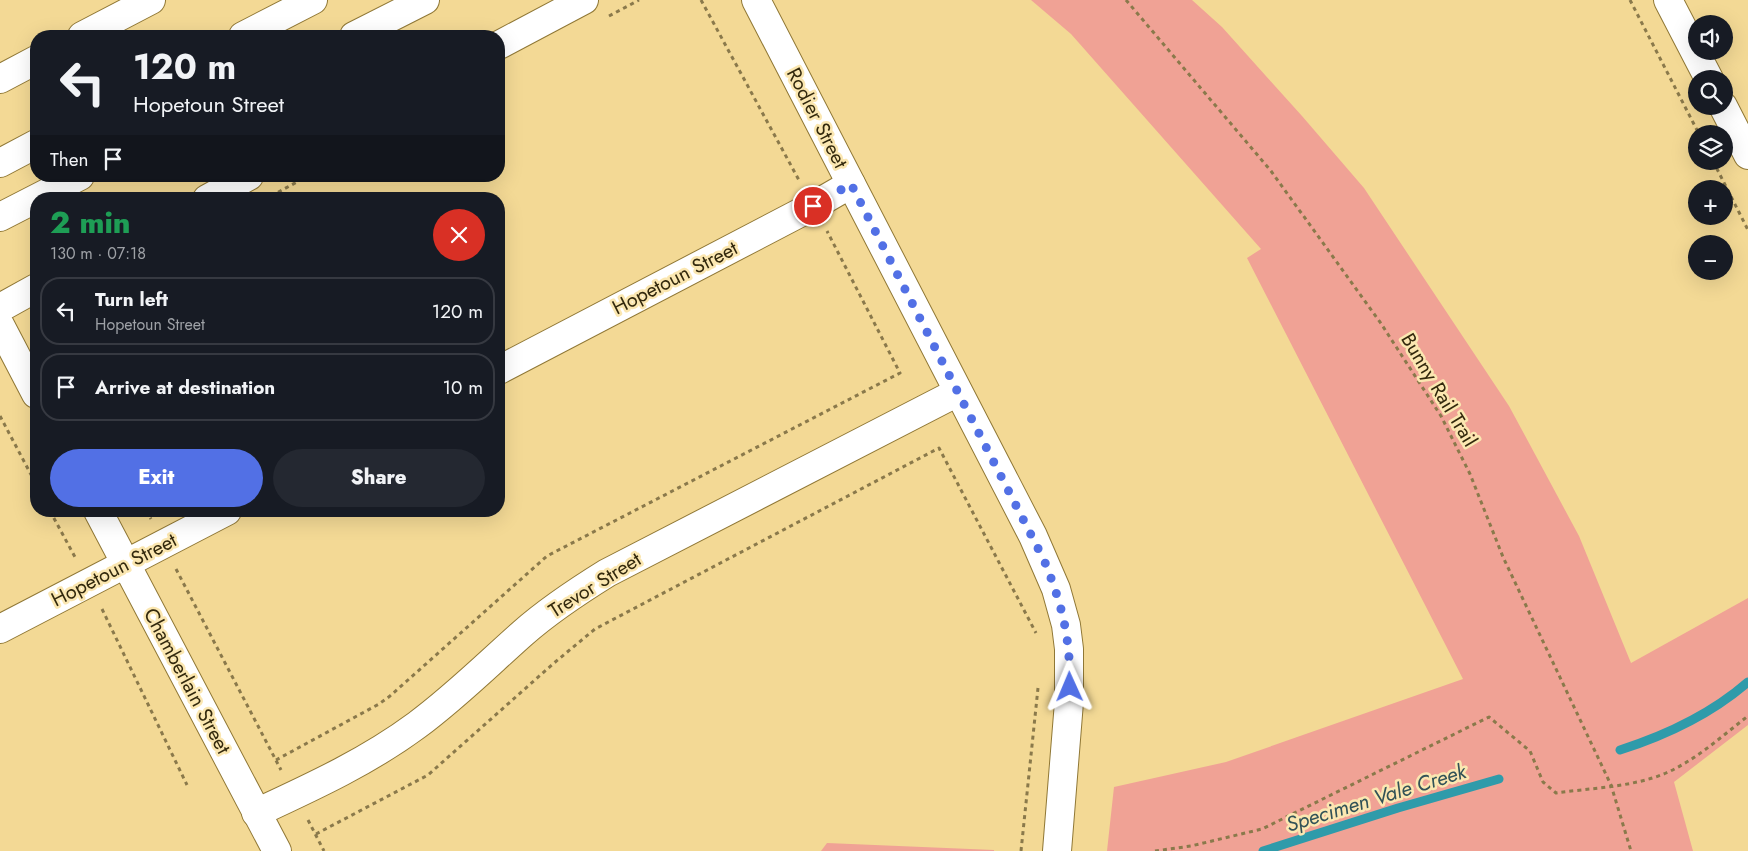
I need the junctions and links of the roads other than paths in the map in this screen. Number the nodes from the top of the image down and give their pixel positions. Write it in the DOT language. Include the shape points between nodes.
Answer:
graph roads {
  1 [pos="152,0"];
  2 [pos="313,0"];
  3 [pos="425,0"];
  4 [pos="584,0"];
  5 [pos="756,0"];
  6 [pos="1668,0"];
  7 [pos="94,30"];
  8 [pos="255,30"];
  9 [pos="366,30"];
  10 [pos="505,42"];
  11 [pos="30,63"];
  12 [pos="1704,70"];
  13 [pos="0,79"];
  14 [pos="1728,115"];
  15 [pos="30,147"];
  16 [pos="1748,155"];
  17 [pos="0,163"];
  18 [pos="68,182"];
  19 [pos="238,182"];
  20 [pos="851,184"];
  21 [pos="49,192"];
  22 [pos="220,192"];
  23 [pos="30,202"];
  24 [pos="0,217"];
  25 [pos="30,291"];
  26 [pos="0,308"];
  27 [pos="0,325"];
  28 [pos="505,367"];
  29 [pos="30,382"];
  30 [pos="958,392"];
  31 [pos="101,517"];
  32 [pos="215,517"];
  33 [pos="125,564"];
  34 [pos="0,629"];
  35 [pos="256,813"];
  36 [pos="277,851"];
  37 [pos="1057,851"];
  1 -- 7 [label="street"];
  2 -- 8 [label="street"];
  3 -- 9 [label="street"];
  4 -- 10 [label="street"];
  5 -- 20 [label="street, Rodier Street"];
  6 -- 12 [label="street"];
  11 -- 13 [label="street"];
  14 -- 16 [label="street"];
  15 -- 17 [label="street"];
  18 -- 21 [label="street"];
  19 -- 22 [label="street"];
  20 -- 28 [label="street, Hopetoun Street"];
  20 -- 30 [label="street, Rodier Street"];
  23 -- 24 [label="street"];
  25 -- 26 [label="street"];
  27 -- 29 [label="street"];
  30 -- 35 [label="street, Trevor Street" via="607,573 524,632 466,685 401,737 351,768"];
  30 -- 37 [label="street, Rodier Street" via="1044,560 1066,625 1070,702"];
  31 -- 33 [label="street, Chamberlain Street"];
  32 -- 33 [label="street, Hopetoun Street"];
  33 -- 34 [label="street, Hopetoun Street"];
  33 -- 35 [label="street, Chamberlain Street"];
  35 -- 36 [label="street, Chamberlain Street"];
}
